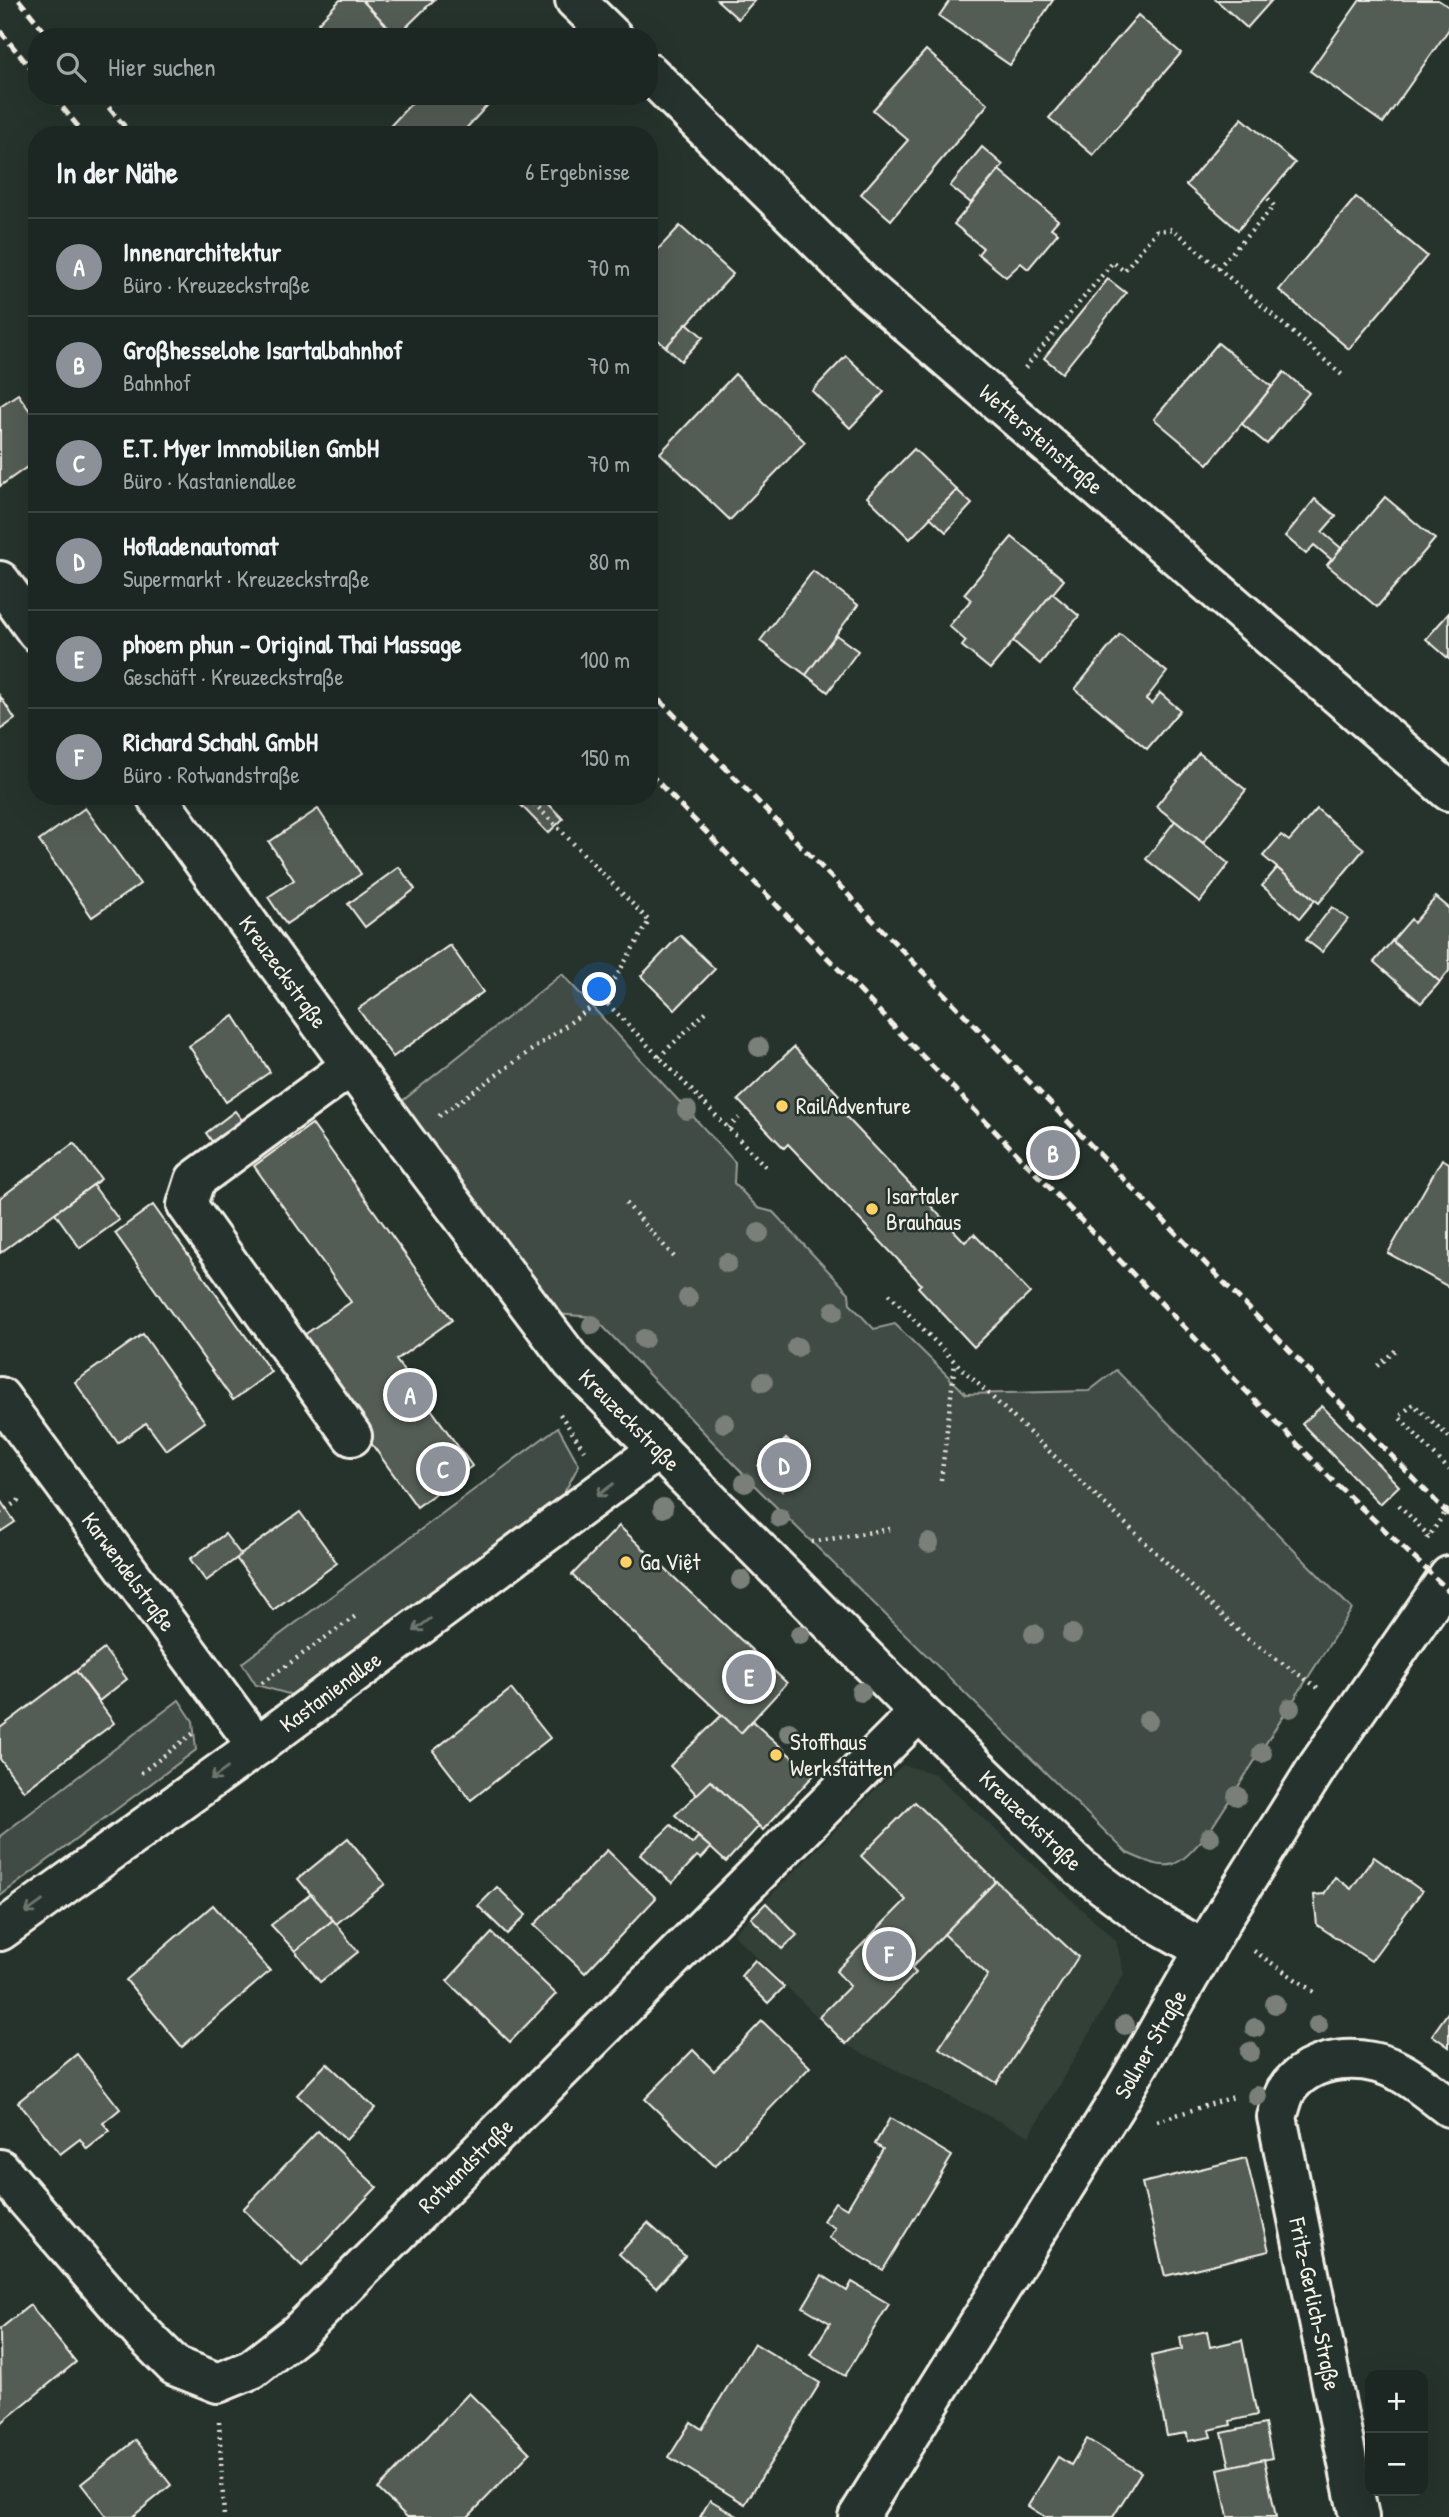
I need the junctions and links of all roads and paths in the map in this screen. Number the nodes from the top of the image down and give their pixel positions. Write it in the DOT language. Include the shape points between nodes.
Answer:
graph roads {
  1 [pos="575,0"];
  2 [pos="603,28"];
  3 [pos="658,82"];
  4 [pos="1266,196"];
  5 [pos="1218,268"];
  6 [pos="1342,375"];
  7 [pos="1018,376"];
  8 [pos="0,581"];
  9 [pos="28,620"];
  10 [pos="1449,791"];
  11 [pos="162,805"];
  12 [pos="536,805"];
  13 [pos="603,999"];
  14 [pos="709,1009"];
  15 [pos="659,1057"];
  16 [pos="351,1066"];
  17 [pos="739,1118"];
  18 [pos="728,1128"];
  19 [pos="405,1140"];
  20 [pos="767,1168"];
  21 [pos="626,1203"];
  22 [pos="675,1258"];
  23 [pos="889,1294"];
  24 [pos="1398,1348"];
  25 [pos="955,1362"];
  26 [pos="1378,1366"];
  27 [pos="0,1397"];
  28 [pos="352,1436"];
  29 [pos="1449,1437"];
  30 [pos="659,1449"];
  31 [pos="1449,1469"];
  32 [pos="941,1479"];
  33 [pos="1399,1505"];
  34 [pos="890,1529"];
  35 [pos="1429,1536"];
  36 [pos="803,1544"];
  37 [pos="1449,1576"];
  38 [pos="1322,1690"];
  39 [pos="919,1712"];
  40 [pos="257,1746"];
  41 [pos="0,1931"];
  42 [pos="1205,1950"];
  43 [pos="1259,1954"];
  44 [pos="1314,1992"];
  45 [pos="1237,2096"];
  46 [pos="1449,2107"];
  47 [pos="1151,2123"];
  48 [pos="0,2169"];
  49 [pos="218,2383"];
  50 [pos="224,2517"];
  51 [pos="858,2517"];
  52 [pos="1359,2517"];
  1 -- 2 [label="street"];
  3 -- 10 [label="street, Wettersteinstraße" via="865,287"];
  4 -- 5 [label="path" via="1274,206"];
  5 -- 6 [label="path"];
  5 -- 7 [label="path" via="1173,229 1156,231 1124,271 1113,262"];
  8 -- 9 [label="street"];
  11 -- 16 [label="street, Kreuzeckstraße"];
  12 -- 13 [label="path" via="649,922"];
  13 -- 15 [label="path"];
  13 -- 19 [label="path"];
  14 -- 15 [label="path"];
  15 -- 18 [label="path"];
  16 -- 19 [label="street, Kreuzeckstraße"];
  16 -- 28 [label="street" via="195,1180 187,1205"];
  17 -- 18 [label="path"];
  18 -- 20 [label="path"];
  19 -- 30 [label="street, Kreuzeckstraße" via="572,1362"];
  21 -- 22 [label="path"];
  23 -- 25 [label="path"];
  24 -- 26 [label="path"];
  25 -- 32 [label="path"];
  25 -- 38 [label="path" via="1245,1637"];
  27 -- 40 [label="street, Karwendelstraße"];
  29 -- 31 [label="path" via="1413,1404 1399,1418"];
  30 -- 39 [label="street, Kreuzeckstraße"];
  30 -- 40 [label="street, Kastanienallee, one-way"];
  33 -- 35 [label="path"];
  34 -- 36 [label="path"];
  37 -- 42 [label="street, Sollner Straße" via="1318,1766"];
  39 -- 42 [label="street, Kreuzeckstraße" via="1080,1868 1144,1916"];
  39 -- 49 [label="street, Rotwandstraße" via="298,2333 252,2369"];
  40 -- 41 [label="street, Kastanienallee, one-way"];
  42 -- 51 [label="street, Sollner Straße" via="1116,2104"];
  43 -- 44 [label="path"];
  45 -- 47 [label="path"];
  46 -- 52 [label="street, Fritz-Gerlich-Straße" via="1400,2072 1371,2060 1348,2060 1312,2067 1286,2091 1278,2117"];
  48 -- 49 [label="street" via="175,2366"];
  49 -- 50 [label="path"];
}
